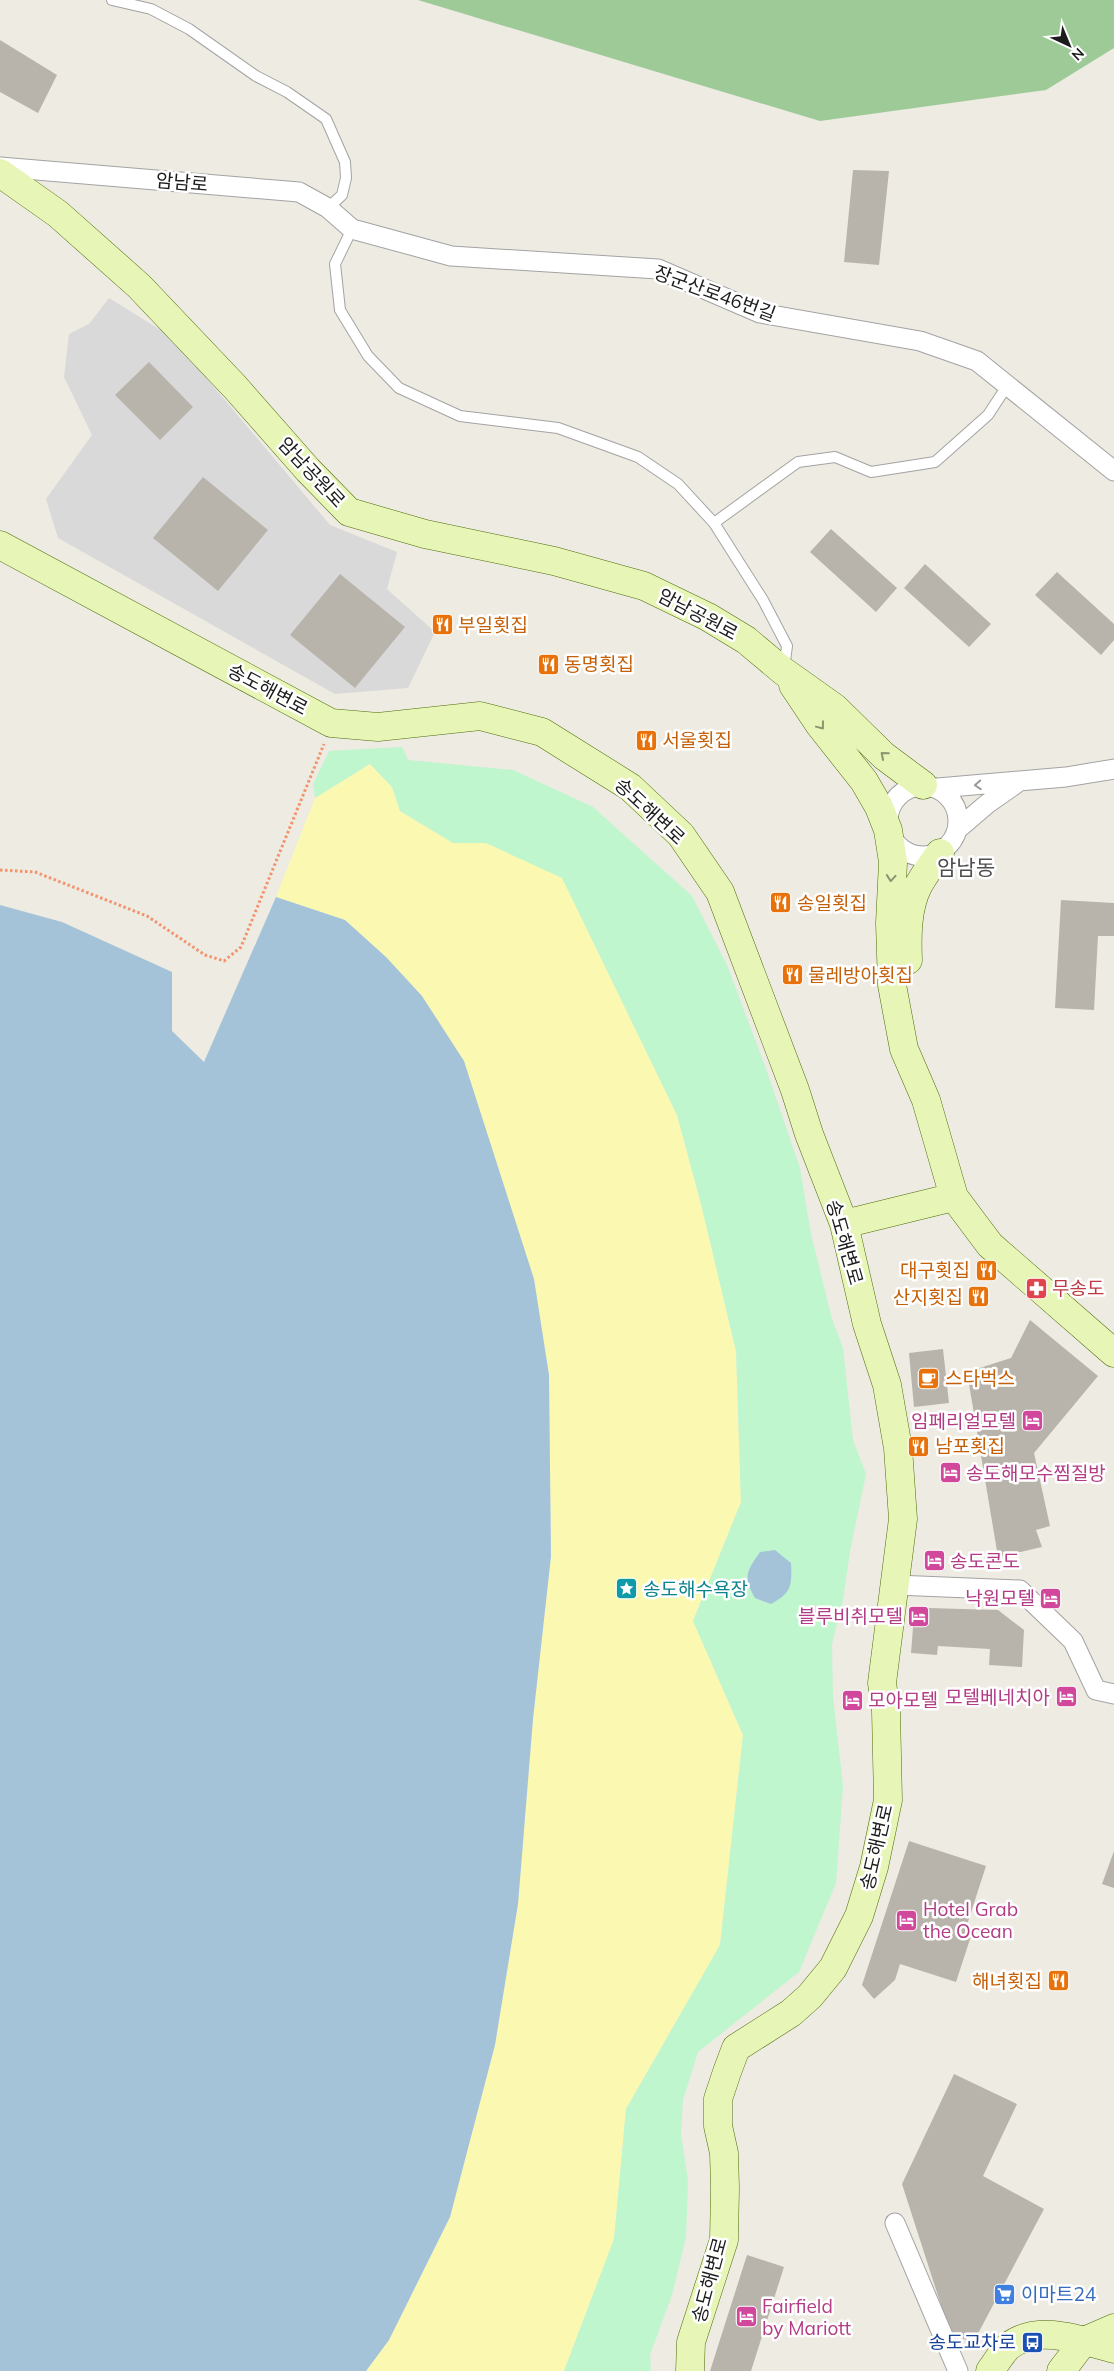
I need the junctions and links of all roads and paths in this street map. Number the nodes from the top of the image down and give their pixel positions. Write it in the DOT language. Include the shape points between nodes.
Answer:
graph roads {
  1 [pos="112,0"];
  2 [pos="0,167"];
  3 [pos="0,173"];
  4 [pos="328,208"];
  5 [pos="352,230"];
  6 [pos="1007,386"];
  7 [pos="1114,471"];
  8 [pos="714,523"];
  9 [pos="0,546"];
  10 [pos="783,671"];
  11 [pos="333,723"];
  12 [pos="1114,769"];
  13 [pos="1018,782"];
  14 [pos="930,787"];
  15 [pos="959,828"];
  16 [pos="888,830"];
  17 [pos="940,853"];
  18 [pos="0,870"];
  19 [pos="926,1100"];
  20 [pos="954,1197"];
  21 [pos="844,1224"];
  22 [pos="1114,1353"];
  23 [pos="894,1585"];
  24 [pos="1114,1694"];
  25 [pos="895,2223"];
  26 [pos="1114,2328"];
  27 [pos="1084,2342"];
  28 [pos="1114,2349"];
  29 [pos="690,2371"];
  30 [pos="958,2371"];
  31 [pos="990,2371"];
  32 [pos="1062,2371"];
  1 -- 4 [label="lane" via="151,8 189,29 326,119 345,162 346,178 342,195"];
  2 -- 4 [label="street, 암남로" via="298,192"];
  3 -- 10 [label="street, 암남공원로" via="58,214 138,286 236,387 349,512 425,534 554,561 644,586 708,617 746,640"];
  4 -- 5 [label="street, 암남로"];
  5 -- 6 [label="street, 장군산로46번길" via="451,256 658,269 760,313 920,341 977,361"];
  5 -- 8 [label="lane" via="334,264 340,310 368,356 399,388 460,416 558,428 638,457 678,484"];
  6 -- 7 [label="street, 장군산로46번길"];
  6 -- 8 [label="lane" via="988,415 935,462 871,472 835,457 798,462"];
  8 -- 10 [label="lane" via="763,600 787,646"];
  9 -- 11 [label="street, 송도해변로"];
  14 -- 10 [label="street, 암남공원로, one-way" via="884,756 836,708"];
  10 -- 16 [label="street, 암남공원로, one-way" via="864,781"];
  11 -- 18 [label="path" via="241,947 224,961 205,955 147,916 35,872"];
  11 -- 21 [label="street, 송도해변로" via="378,728 480,716 542,732 630,787 681,835 720,892"];
  12 -- 13 [label="street"];
  13 -- 14 [label="street, one-way"];
  13 -- 15 [label="street"];
  14 -- 15 [label="street" via="951,798 958,812"];
  14 -- 16 [label="street" via="907,789 895,799 888,814"];
  15 -- 17 [label="street" via="952,843"];
  16 -- 17 [label="street" via="896,844 908,854 924,857"];
  16 -- 19 [label="street, 암남공원로, one-way" via="893,862 890,923 892,985 904,1049"];
  17 -- 19 [label="street, 암남공원로" via="918,887 911,908 907,939 911,995 923,1055"];
  19 -- 20 [label="street, 암남공원로"];
  20 -- 21 [label="street"];
  20 -- 22 [label="street" via="990,1245"];
  21 -- 23 [label="street, 송도해변로" via="867,1324 886,1385 898,1448 904,1519"];
  23 -- 24 [label="street" via="1020,1590 1072,1641 1096,1690"];
  23 -- 29 [label="street, 송도해변로" via="882,1683 886,1711 888,1800 874,1867 859,1916 833,1968 792,2013 736,2048 730,2064 718,2099 726,2188 724,2240 691,2342"];
  25 -- 30 [label="street"];
  26 -- 27 [label="street"];
  27 -- 28 [label="street"];
  27 -- 31 [label="street" via="1066,2336 1025,2338 1009,2346"];
  27 -- 32 [label="street"];
}
